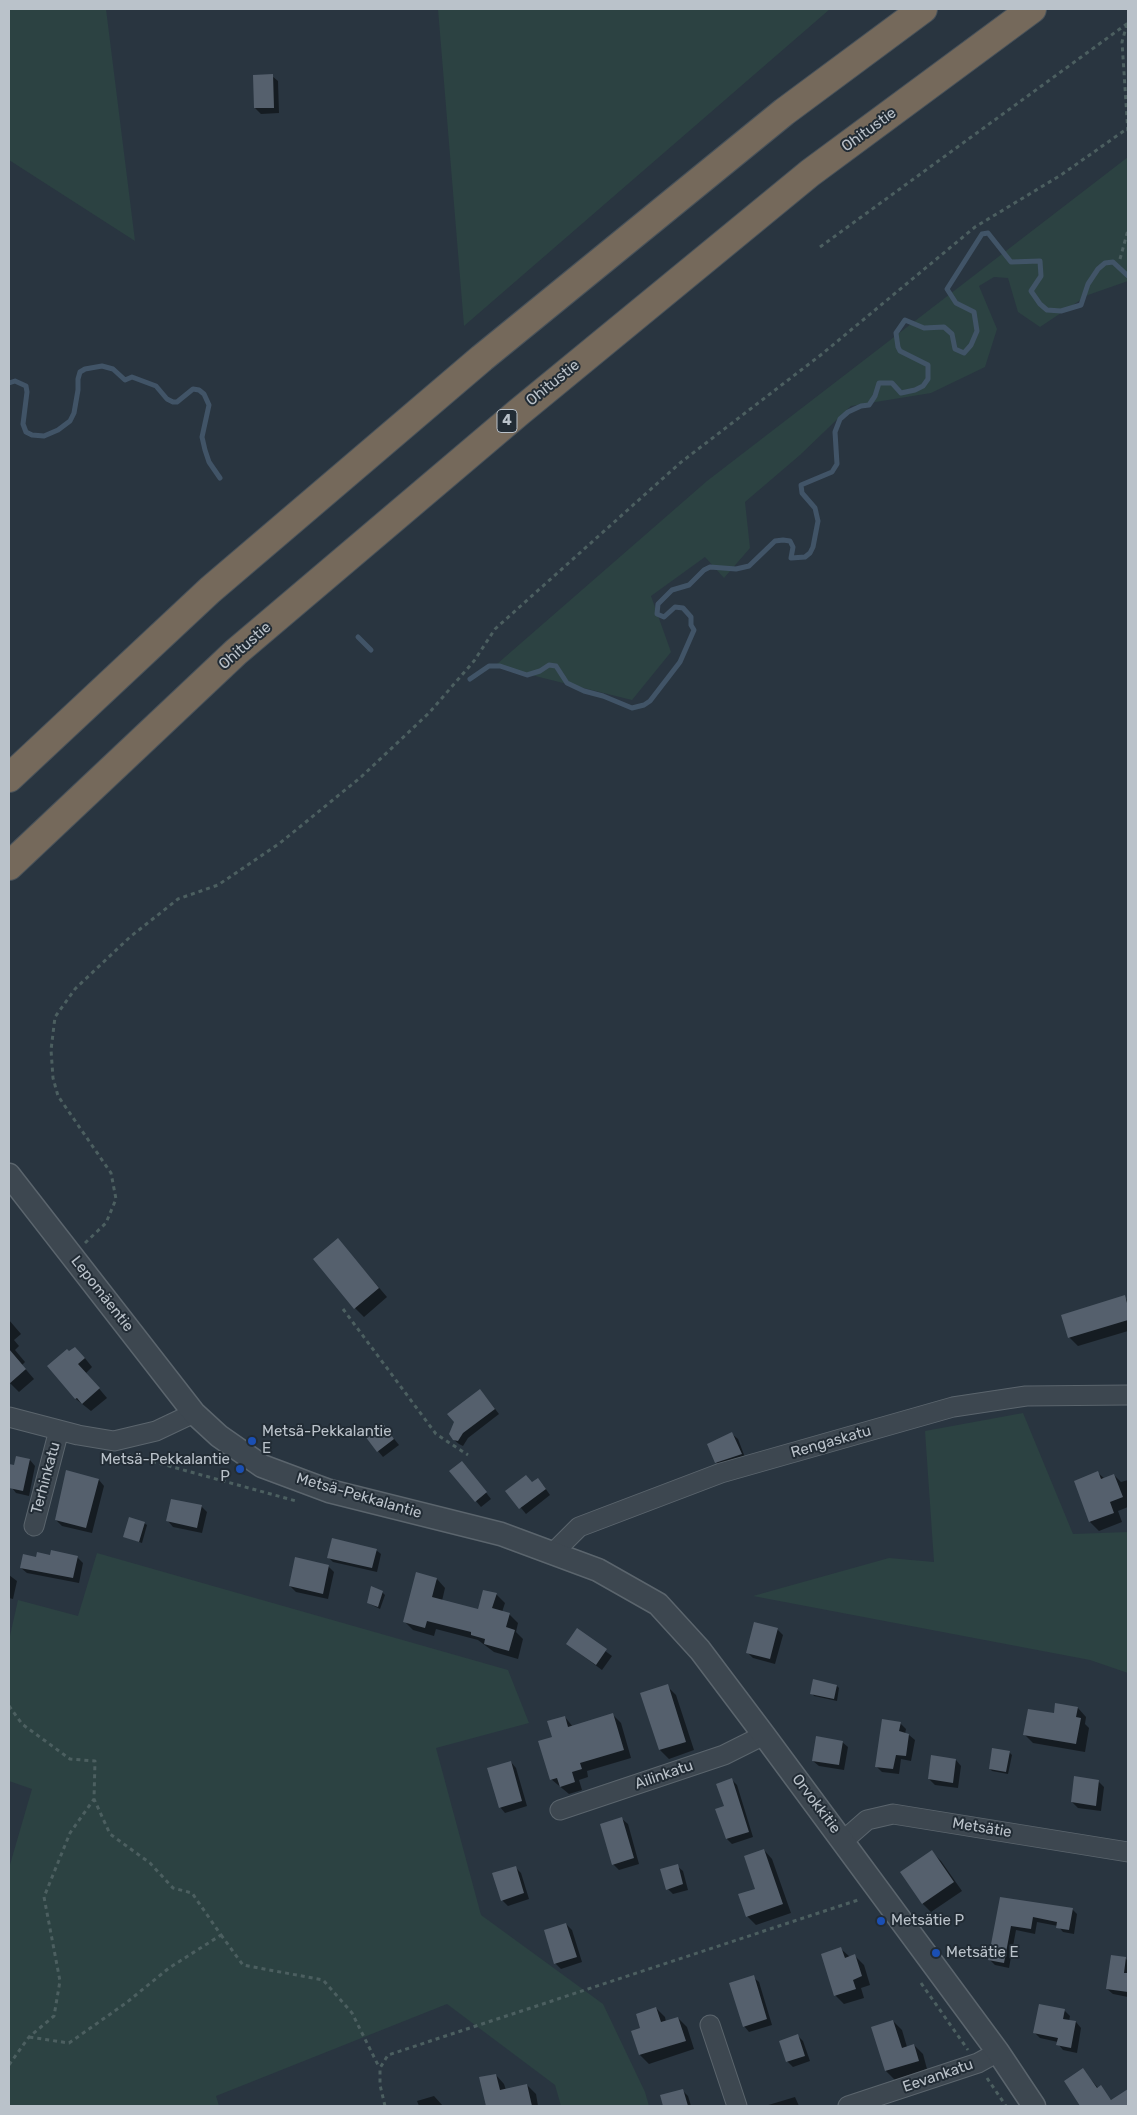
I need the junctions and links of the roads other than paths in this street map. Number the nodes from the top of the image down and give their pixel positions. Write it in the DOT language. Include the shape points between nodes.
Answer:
graph roads {
  1 [pos="923,9"];
  2 [pos="1032,9"];
  3 [pos="9,778"];
  4 [pos="9,866"];
  5 [pos="9,1175"];
  6 [pos="1128,1395"];
  7 [pos="194,1413"];
  8 [pos="9,1416"];
  9 [pos="59,1430"];
  10 [pos="34,1526"];
  11 [pos="553,1553"];
  12 [pos="764,1735"];
  13 [pos="560,1810"];
  14 [pos="843,1841"];
  15 [pos="1128,1852"];
  16 [pos="710,2025"];
  17 [pos="998,2052"];
  18 [pos="737,2106"];
  19 [pos="848,2106"];
  20 [pos="1034,2106"];
  1 -- 3 [label="highway" via="784,112 482,358 210,590"];
  2 -- 4 [label="highway, Ohitustie / 4" via="810,173 519,412 236,652"];
  5 -- 7 [label="street, Lepomäentie"];
  6 -- 11 [label="street, Rengaskatu" via="1026,1396 953,1407 712,1476 579,1527"];
  7 -- 9 [label="street" via="156,1431 114,1441"];
  7 -- 11 [label="street, Metsä-Pekkalantie" via="219,1436 262,1466 329,1490 501,1534"];
  8 -- 9 [label="street"];
  9 -- 10 [label="street, Terhinkatu"];
  11 -- 12 [label="street, Orvokkitie" via="598,1570 658,1604 700,1650"];
  12 -- 13 [label="street, Ailinkatu" via="724,1755"];
  12 -- 14 [label="street, Orvokkitie"];
  14 -- 15 [label="street, Metsätie" via="867,1820 893,1814"];
  14 -- 17 [label="street, Orvokkitie"];
  16 -- 18 [label="street"];
  17 -- 19 [label="street, Eevankatu" via="978,2063"];
  17 -- 20 [label="street, Orvokkitie"];
}
